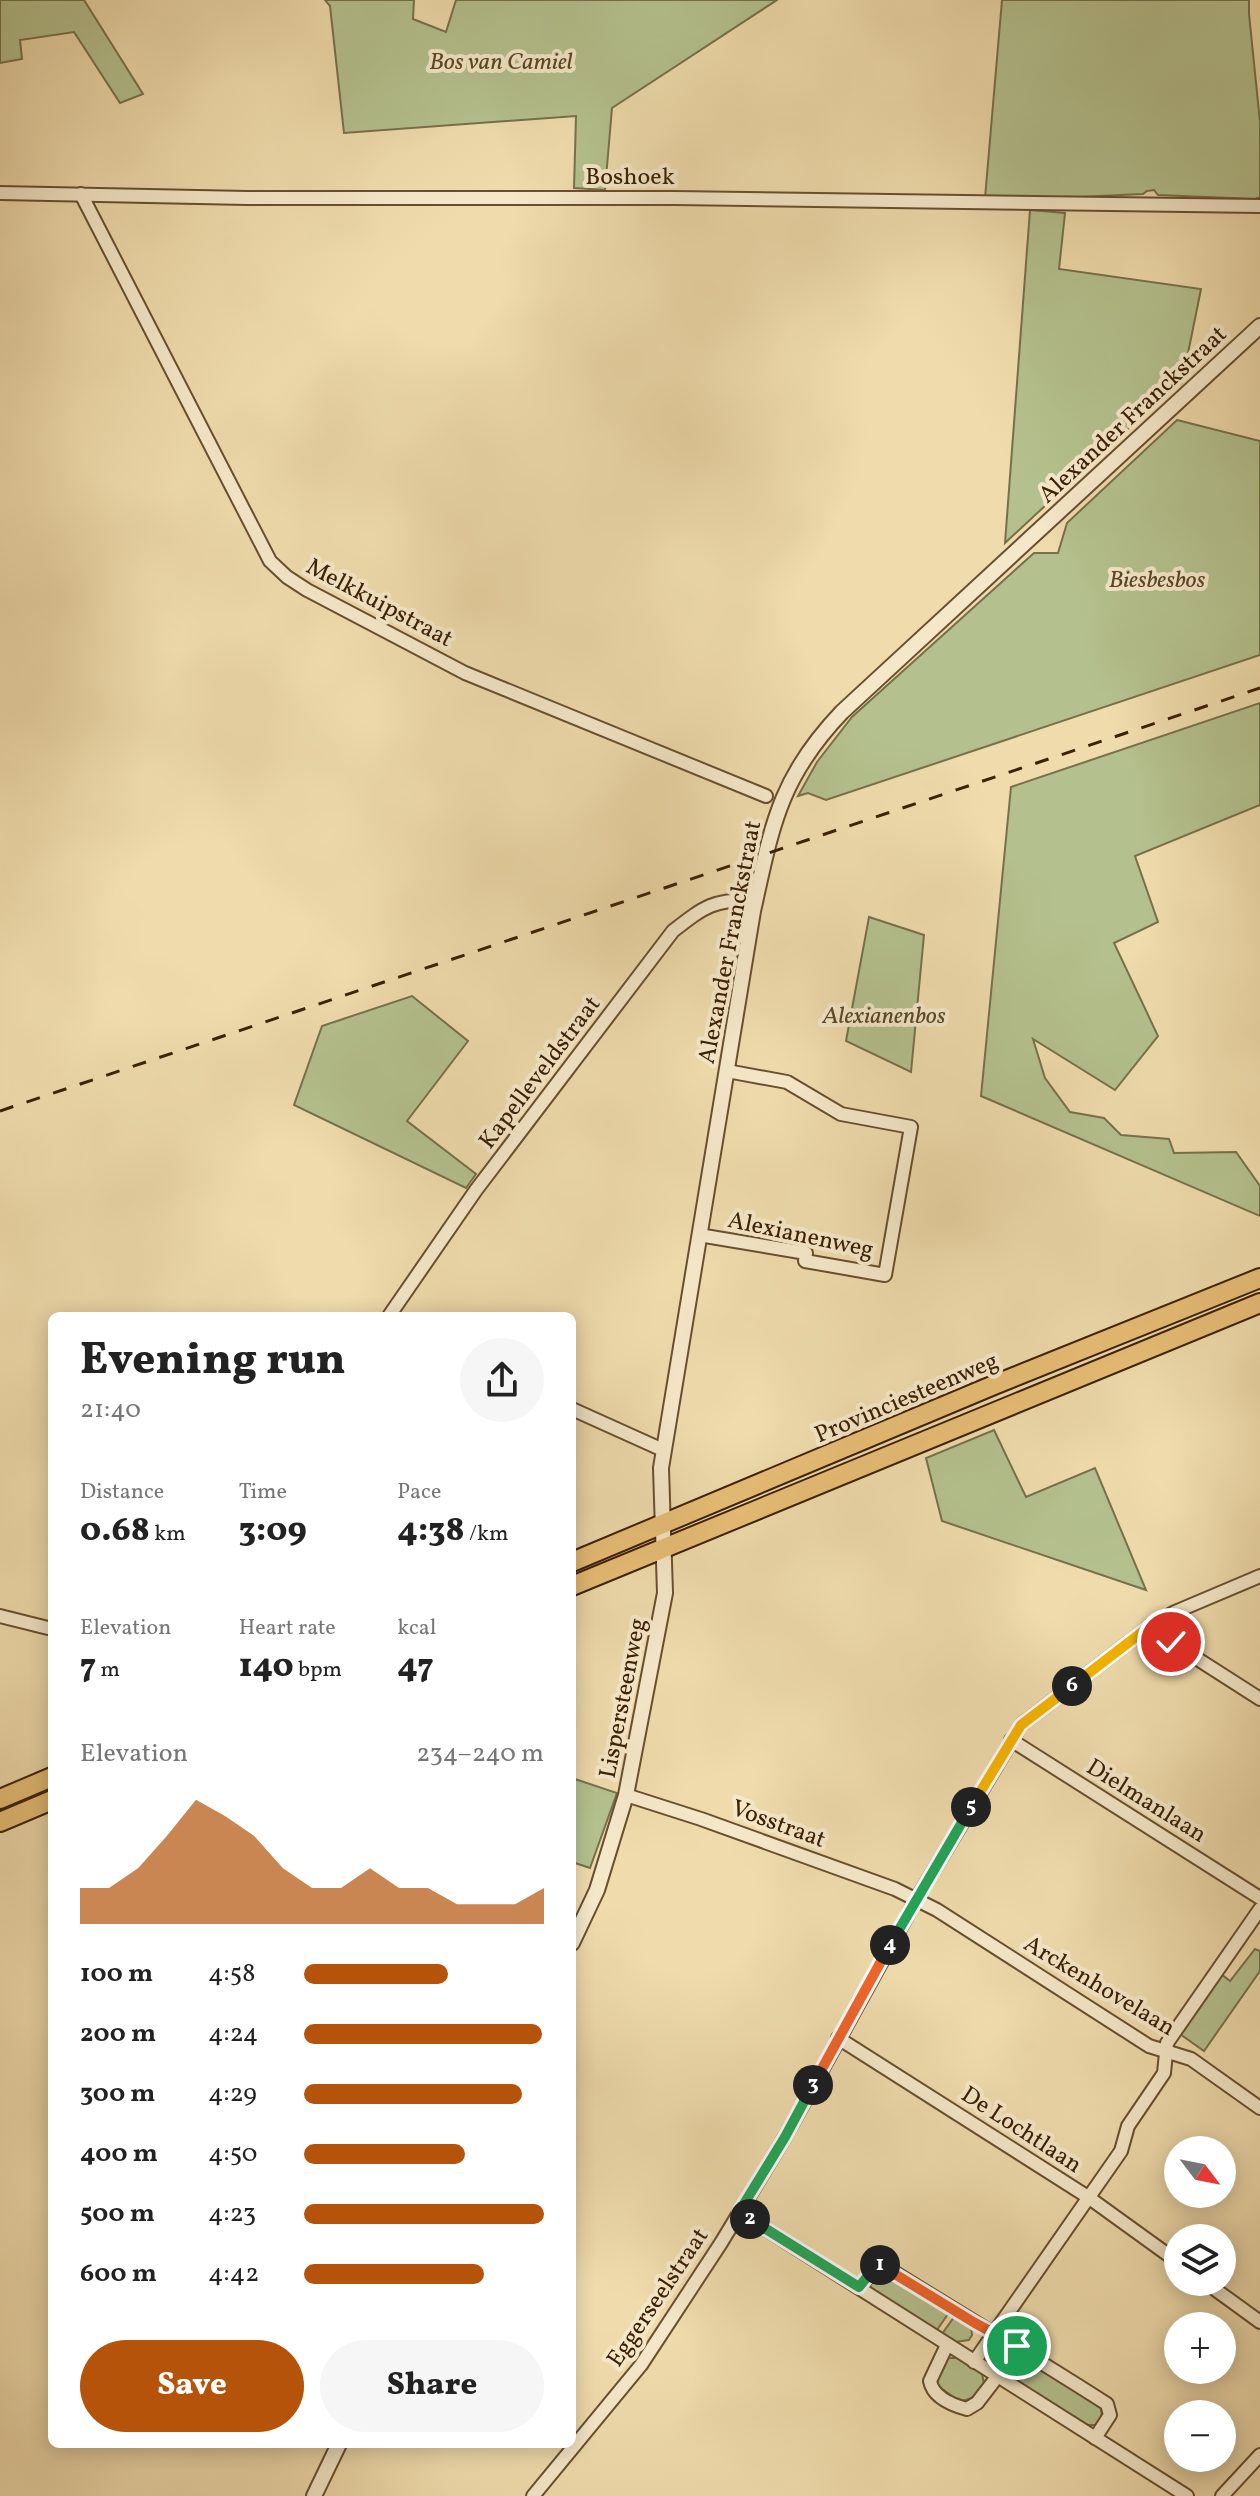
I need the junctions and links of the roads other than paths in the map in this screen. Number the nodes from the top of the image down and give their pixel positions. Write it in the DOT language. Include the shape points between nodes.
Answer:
graph roads {
  1 [pos="0,193"];
  2 [pos="81,194"];
  3 [pos="1260,206"];
  4 [pos="1260,326"];
  5 [pos="766,796"];
  6 [pos="756,900"];
  7 [pos="727,1071"];
  8 [pos="699,1235"];
  9 [pos="1260,1278"];
  10 [pos="1260,1303"];
  11 [pos="392,1312"];
  12 [pos="576,1411"];
  13 [pos="663,1450"];
  14 [pos="663,1524"];
  15 [pos="664,1549"];
  16 [pos="576,1560"];
  17 [pos="1260,1576"];
  18 [pos="576,1584"];
  19 [pos="0,1616"];
  20 [pos="1150,1626"];
  21 [pos="48,1628"];
  22 [pos="1260,1699"];
  23 [pos="1011,1740"];
  24 [pos="48,1779"];
  25 [pos="626,1795"];
  26 [pos="0,1799"];
  27 [pos="48,1802"];
  28 [pos="0,1822"];
  29 [pos="1260,1898"];
  30 [pos="916,1900"];
  31 [pos="1260,1909"];
  32 [pos="576,1935"];
  33 [pos="838,2038"];
  34 [pos="1166,2051"];
  35 [pos="1260,2108"];
  36 [pos="1088,2197"];
  37 [pos="739,2212"];
  38 [pos="1164,2252"];
  39 [pos="859,2287"];
  40 [pos="1224,2296"];
  41 [pos="1260,2322"];
  42 [pos="994,2333"];
  43 [pos="947,2345"];
  44 [pos="974,2362"];
  45 [pos="997,2377"];
  46 [pos="1095,2438"];
  47 [pos="576,2444"];
  48 [pos="337,2448"];
  49 [pos="573,2448"];
  50 [pos="1260,2455"];
  51 [pos="314,2496"];
  52 [pos="533,2496"];
  53 [pos="1187,2496"];
  54 [pos="1222,2496"];
  1 -- 2 [label="street, Boshoek"];
  2 -- 3 [label="street, Boshoek"];
  2 -- 5 [label="street, Melkkuipstraat" via="270,561 287,577 465,673"];
  4 -- 6 [label="street, Alexander Franckstraat" via="810,747 783,796"];
  6 -- 7 [label="street, Alexander Franckstraat"];
  6 -- 11 [label="street, Kapelleveldstraat" via="722,900 673,931 476,1190"];
  7 -- 8 [label="street, Alexander Franckstraat"];
  7 -- 8 [label="street, Alexianenweg" via="787,1082 841,1114 911,1127 885,1275 805,1261 806,1253"];
  8 -- 13 [label="street, Alexander Franckstraat"];
  9 -- 14 [label="main road, Provinciesteenweg"];
  10 -- 15 [label="main road, Provinciesteenweg"];
  12 -- 13 [label="street"];
  13 -- 14 [label="street, Alexander Franckstraat"];
  14 -- 15 [label="street, Lispersteenweg"];
  14 -- 16 [label="main road, Provinciesteenweg"];
  15 -- 18 [label="main road, Provinciesteenweg"];
  15 -- 25 [label="street, Lispersteenweg" via="665,1593"];
  17 -- 20 [label="street, Eggerseelstraat"];
  19 -- 21 [label="street"];
  20 -- 22 [label="street"];
  20 -- 23 [label="street, Eggerseelstraat" via="1021,1725"];
  23 -- 29 [label="street, Dielmanlaan"];
  23 -- 30 [label="street, Eggerseelstraat"];
  24 -- 26 [label="main road"];
  25 -- 30 [label="street, Vosstraat"];
  25 -- 32 [label="street, Lispersteenweg" via="597,1890"];
  27 -- 28 [label="main road"];
  30 -- 33 [label="street, Eggerseelstraat"];
  30 -- 34 [label="street, Arckenhovelaan" via="1149,2046"];
  31 -- 34 [label="street"];
  33 -- 36 [label="street, De Lochtlaan"];
  33 -- 37 [label="street, Eggerseelstraat"];
  34 -- 35 [label="street, Arckenhovelaan" via="1191,2059"];
  34 -- 36 [label="street" via="1164,2073 1128,2126 1121,2151"];
  36 -- 38 [label="street, De Lochtlaan"];
  36 -- 42 [label="street"];
  37 -- 39 [label="street"];
  37 -- 47 [label="street, Eggerseelstraat" via="641,2365"];
  39 -- 42 [label="street" via="874,2268 886,2267"];
  39 -- 43 [label="street"];
  40 -- 41 [label="street"];
  42 -- 44 [label="street"];
  42 -- 46 [label="street" via="1107,2404 1110,2415"];
  43 -- 44 [label="street"];
  43 -- 45 [label="street" via="930,2381 936,2394 967,2409"];
  44 -- 45 [label="street"];
  45 -- 46 [label="street"];
  46 -- 53 [label="street"];
  48 -- 51 [label="street"];
  49 -- 52 [label="street, Eggerseelstraat"];
  50 -- 54 [label="street"];
}
